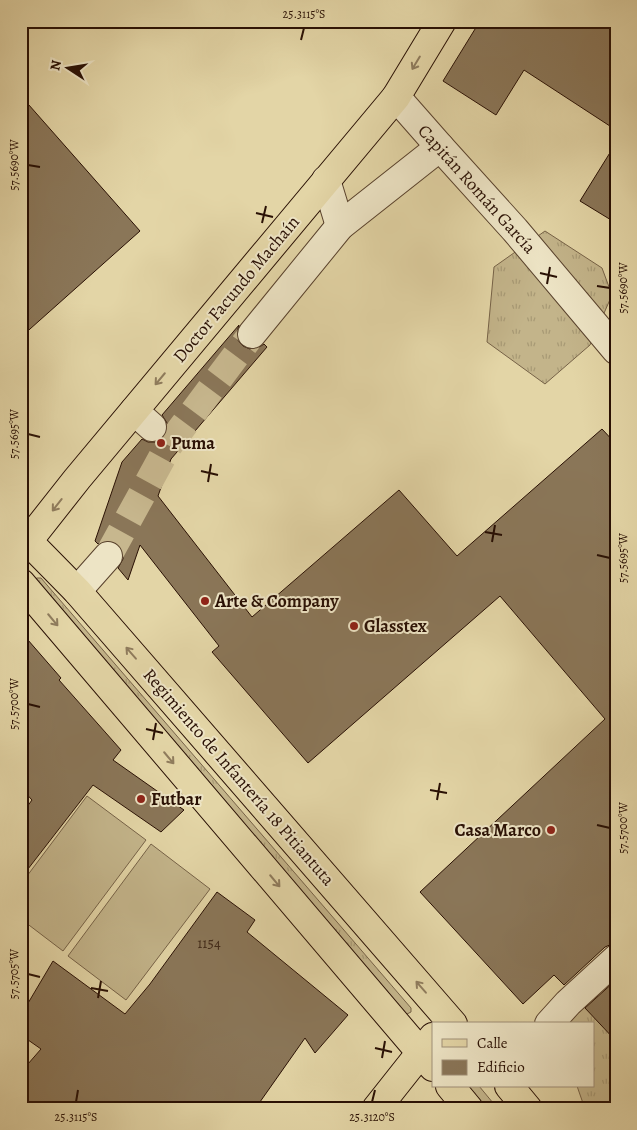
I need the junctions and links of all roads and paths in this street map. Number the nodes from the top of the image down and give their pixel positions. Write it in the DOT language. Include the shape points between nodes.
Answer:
graph roads {
  1 [pos="442,21"];
  2 [pos="396,97"];
  3 [pos="440,147"];
  4 [pos="326,180"];
  5 [pos="340,226"];
  6 [pos="252,334"];
  7 [pos="616,350"];
  8 [pos="24,542"];
  9 [pos="108,556"];
  10 [pos="21,583"];
  11 [pos="77,591"];
  12 [pos="616,958"];
  13 [pos="550,1022"];
  14 [pos="432,1028"];
  15 [pos="432,1029"];
  16 [pos="432,1045"];
  17 [pos="452,1088"];
  18 [pos="511,1088"];
  19 [pos="376,1109"];
  20 [pos="469,1109"];
  21 [pos="528,1109"];
  1 -- 2 [label="main road, Doctor Facundo Machaín, one-way"];
  2 -- 3 [label="street, Capitán Román García"];
  2 -- 4 [label="main road, Doctor Facundo Machaín"];
  3 -- 5 [label="street"];
  3 -- 7 [label="street, Capitán Román García"];
  4 -- 5 [label="street"];
  4 -- 8 [label="main road, Doctor Facundo Machaín, one-way" via="143,419 77,479"];
  5 -- 6 [label="street"];
  8 -- 11 [label="main road, Regimiento de Infantería 18 Pitiantuta"];
  9 -- 11 [label="street"];
  10 -- 15 [label="main road, one-way"];
  14 -- 11 [label="main road, Regimiento de Infantería 18 Pitiantuta, one-way"];
  12 -- 13 [label="street"];
  16 -- 19 [label="main road"];
  17 -- 20 [label="main road"];
  18 -- 21 [label="main road"];
}
